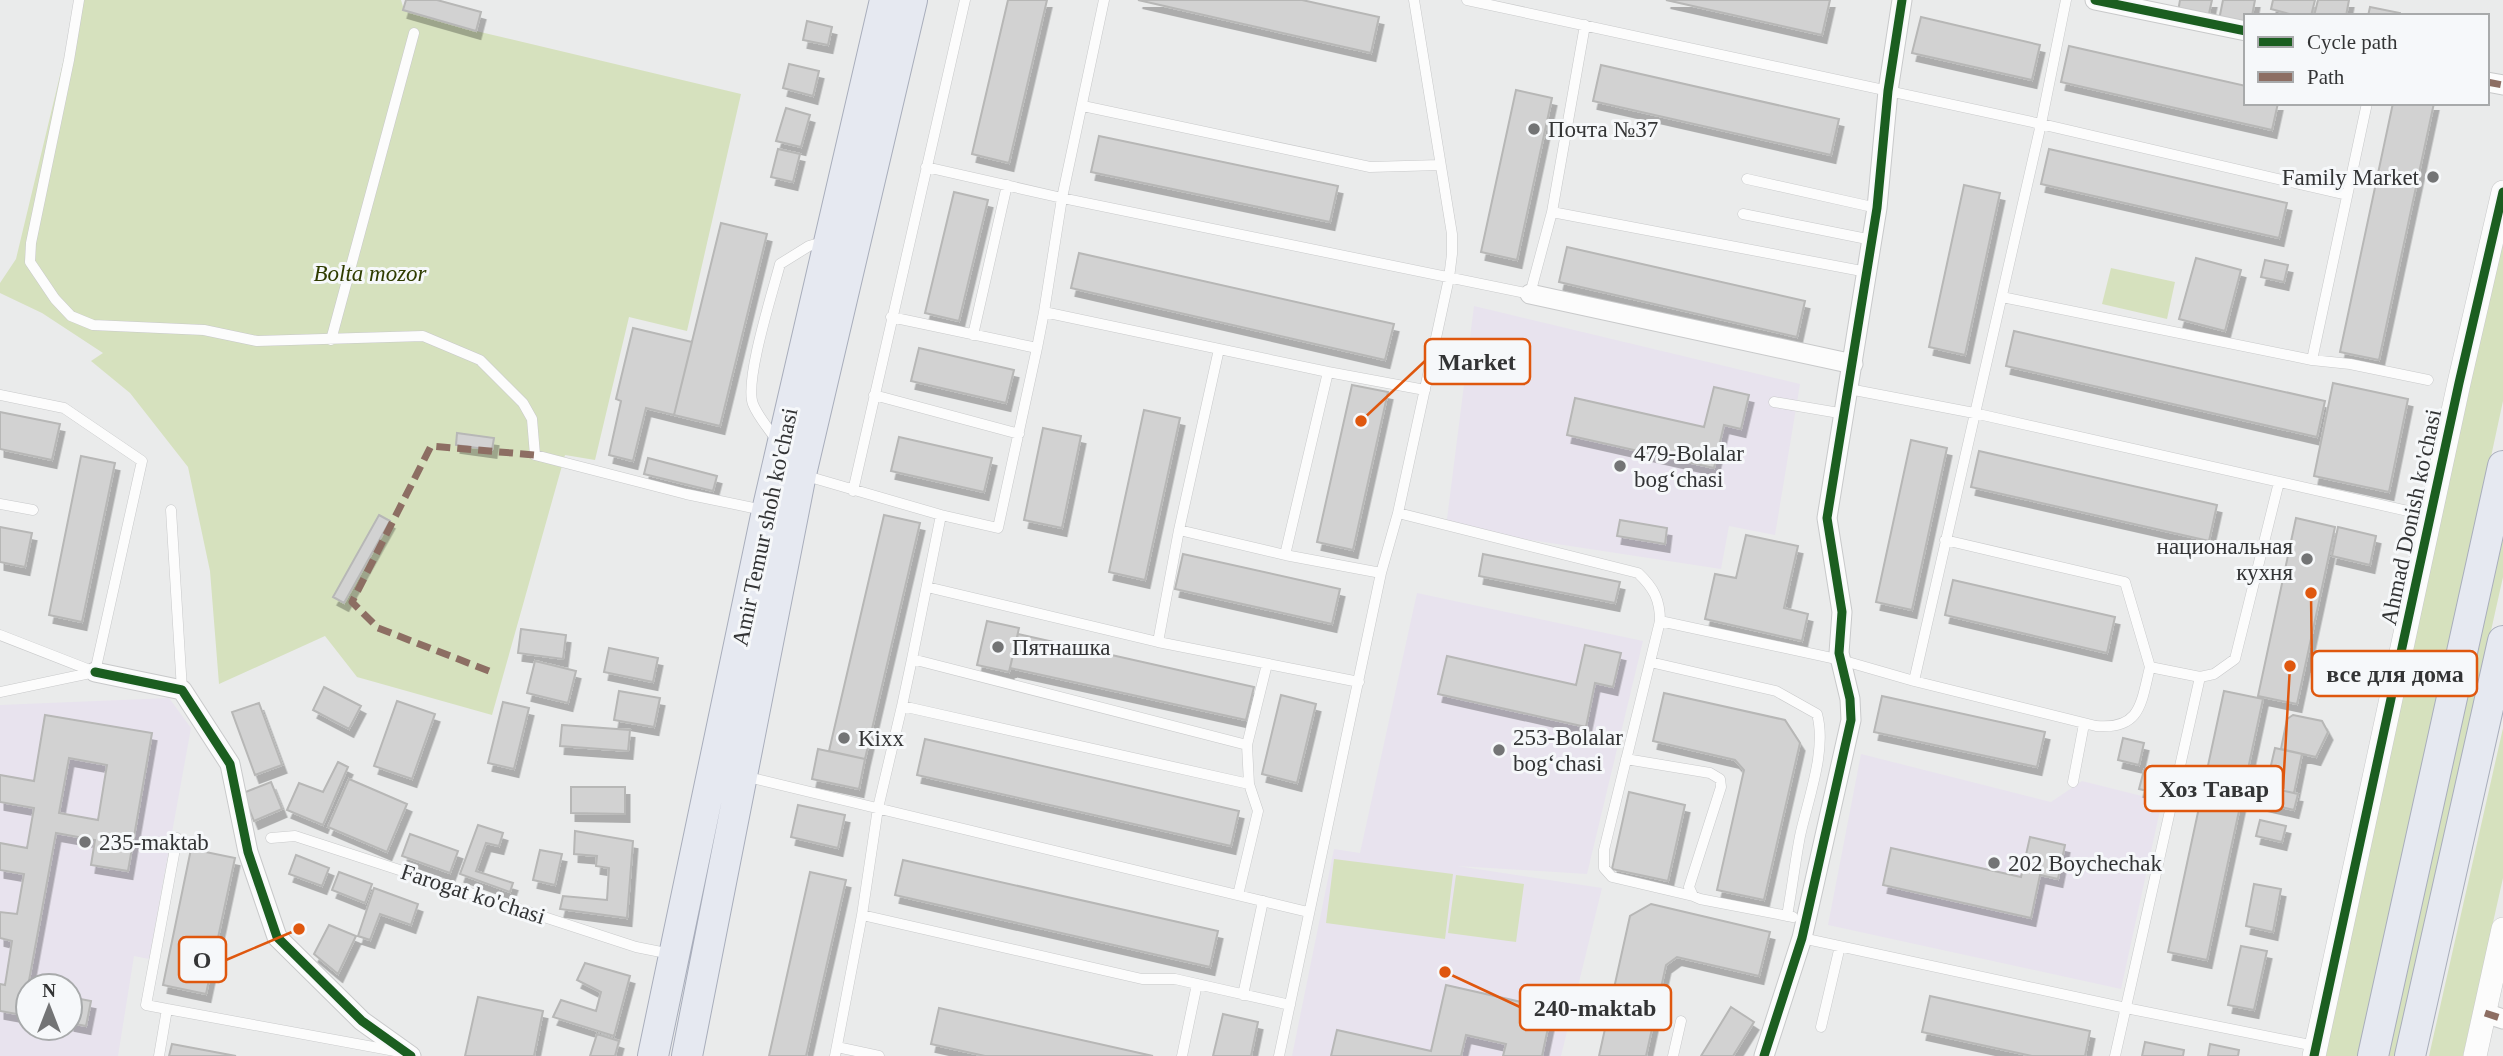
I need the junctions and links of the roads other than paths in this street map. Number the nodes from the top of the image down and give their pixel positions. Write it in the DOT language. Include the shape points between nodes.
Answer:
graph roads {
  1 [pos="79,0"];
  2 [pos="886,0"];
  3 [pos="912,0"];
  4 [pos="965,0"];
  5 [pos="1104,0"];
  6 [pos="1413,0"];
  7 [pos="1467,0"];
  8 [pos="1902,0"];
  9 [pos="2066,0"];
  10 [pos="2095,0"];
  11 [pos="1585,25"];
  12 [pos="2244,31"];
  13 [pos="414,33"];
  14 [pos="1888,91"];
  15 [pos="2367,105"];
  16 [pos="1083,106"];
  17 [pos="2041,124"];
  18 [pos="1440,165"];
  19 [pos="926,167"];
  20 [pos="1747,179"];
  21 [pos="1007,185"];
  22 [pos="2503,192"];
  23 [pos="2347,195"];
  24 [pos="1062,198"];
  25 [pos="1877,208"];
  26 [pos="1552,212"];
  27 [pos="1743,214"];
  28 [pos="830,240"];
  29 [pos="1872,240"];
  30 [pos="1867,272"];
  31 [pos="1449,278"];
  32 [pos="1530,294"];
  33 [pos="2002,297"];
  34 [pos="1044,312"];
  35 [pos="891,317"];
  36 [pos="974,335"];
  37 [pos="331,340"];
  38 [pos="1037,348"];
  39 [pos="1219,349"];
  40 [pos="2312,360"];
  41 [pos="1853,365"];
  42 [pos="1328,372"];
  43 [pos="2428,380"];
  44 [pos="1425,390"];
  45 [pos="1849,390"];
  46 [pos="0,395"];
  47 [pos="874,395"];
  48 [pos="1774,401"];
  49 [pos="1974,413"];
  50 [pos="1845,414"];
  51 [pos="1019,434"];
  52 [pos="782,447"];
  53 [pos="2503,466"];
  54 [pos="801,474"];
  55 [pos="2279,481"];
  56 [pos="853,491"];
  57 [pos="0,504"];
  58 [pos="33,510"];
  59 [pos="171,510"];
  60 [pos="767,511"];
  61 [pos="1398,513"];
  62 [pos="941,515"];
  63 [pos="2431,516"];
  64 [pos="1179,530"];
  65 [pos="1945,540"];
  66 [pos="1285,555"];
  67 [pos="1381,573"];
  68 [pos="927,587"];
  69 [pos="1660,621"];
  70 [pos="0,635"];
  71 [pos="2503,641"];
  72 [pos="1158,642"];
  73 [pos="912,659"];
  74 [pos="1841,660"];
  75 [pos="1650,662"];
  76 [pos="1267,664"];
  77 [pos="2150,667"];
  78 [pos="95,672"];
  79 [pos="2200,677"];
  80 [pos="1914,681"];
  81 [pos="1359,682"];
  82 [pos="182,690"];
  83 [pos="0,692"];
  84 [pos="902,706"];
  85 [pos="2084,724"];
  86 [pos="1247,745"];
  87 [pos="1626,759"];
  88 [pos="728,772"];
  89 [pos="2073,782"];
  90 [pos="1249,784"];
  91 [pos="878,808"];
  92 [pos="177,838"];
  93 [pos="271,838"];
  94 [pos="1238,895"];
  95 [pos="1693,895"];
  96 [pos="1263,901"];
  97 [pos="1308,912"];
  98 [pos="862,915"];
  99 [pos="1799,924"];
  100 [pos="2503,929"];
  101 [pos="1840,946"];
  102 [pos="675,954"];
  103 [pos="1197,984"];
  104 [pos="1243,995"];
  105 [pos="1290,1005"];
  106 [pos="2126,1008"];
  107 [pos="167,1009"];
  108 [pos="2494,1016"];
  109 [pos="1681,1021"];
  110 [pos="1821,1027"];
  111 [pos="836,1051"];
  112 [pos="2315,1051"];
  113 [pos="407,1054"];
  114 [pos="159,1056"];
  115 [pos="653,1056"];
  116 [pos="687,1056"];
  117 [pos="879,1056"];
  118 [pos="1182,1056"];
  119 [pos="1279,1056"];
  120 [pos="1672,1056"];
  121 [pos="1764,1056"];
  122 [pos="2115,1056"];
  123 [pos="2373,1056"];
  124 [pos="2410,1056"];
  125 [pos="2475,1056"];
  1 -- 37 [label="lane" via="31,243 30,262 55,299 71,316 93,325 204,330 257,341"];
  2 -- 28 [label="main road, Amir Temur shoh ko'chasi"];
  3 -- 54 [label="main road, Amir Temur shoh ko'chasi"];
  4 -- 19 [label="lane"];
  5 -- 16 [label="lane"];
  6 -- 18 [label="lane"];
  7 -- 11 [label="lane"];
  8 -- 14 [label="street"];
  9 -- 17 [label="lane"];
  10 -- 12 [label="street"];
  11 -- 14 [label="lane"];
  11 -- 26 [label="lane"];
  13 -- 37 [label="lane"];
  14 -- 17 [label="lane"];
  14 -- 25 [label="street"];
  15 -- 23 [label="lane"];
  16 -- 18 [label="lane" via="1370,167"];
  16 -- 24 [label="lane"];
  17 -- 23 [label="lane"];
  17 -- 33 [label="lane"];
  18 -- 31 [label="lane" via="1452,234"];
  19 -- 21 [label="lane"];
  19 -- 35 [label="lane"];
  20 -- 25 [label="lane"];
  21 -- 24 [label="lane"];
  21 -- 36 [label="lane"];
  22 -- 63 [label="street, Ahmad Donish ko'chasi"];
  23 -- 40 [label="lane"];
  24 -- 31 [label="lane"];
  24 -- 34 [label="lane"];
  25 -- 29 [label="street"];
  26 -- 30 [label="lane"];
  26 -- 32 [label="lane"];
  27 -- 29 [label="lane"];
  28 -- 52 [label="main road, Amir Temur shoh ko'chasi"];
  28 -- 52 [label="lane" via="809,246 780,264 759,346 752,403"];
  29 -- 30 [label="street"];
  30 -- 41 [label="street"];
  31 -- 32 [label="lane"];
  31 -- 44 [label="lane"];
  32 -- 41 [label="street"];
  33 -- 40 [label="lane"];
  33 -- 49 [label="lane"];
  34 -- 38 [label="lane"];
  34 -- 39 [label="lane"];
  35 -- 36 [label="lane"];
  35 -- 47 [label="lane"];
  36 -- 38 [label="lane"];
  37 -- 60 [label="lane" via="423,336 480,360 523,403 532,419 535,455"];
  38 -- 51 [label="lane"];
  39 -- 42 [label="lane"];
  39 -- 64 [label="lane"];
  40 -- 43 [label="lane"];
  41 -- 45 [label="street"];
  42 -- 44 [label="lane"];
  42 -- 66 [label="lane"];
  44 -- 61 [label="lane"];
  45 -- 49 [label="lane"];
  45 -- 50 [label="street"];
  46 -- 78 [label="lane" via="64,408 142,461"];
  47 -- 51 [label="lane"];
  47 -- 56 [label="lane"];
  48 -- 50 [label="lane"];
  49 -- 55 [label="lane"];
  49 -- 65 [label="lane"];
  50 -- 74 [label="street" via="1827,518 1842,612"];
  51 -- 62 [label="lane" via="998,528"];
  52 -- 60 [label="main road, Amir Temur shoh ko'chasi"];
  53 -- 123 [label="main road"];
  54 -- 56 [label="lane"];
  54 -- 88 [label="main road, Amir Temur shoh ko'chasi"];
  55 -- 63 [label="lane"];
  55 -- 79 [label="lane" via="2235,659 2214,674"];
  56 -- 62 [label="lane"];
  57 -- 58 [label="lane"];
  59 -- 82 [label="lane"];
  60 -- 88 [label="main road, Amir Temur shoh ko'chasi"];
  61 -- 67 [label="lane"];
  61 -- 69 [label="lane" via="1638,573 1660,604"];
  62 -- 68 [label="lane"];
  63 -- 112 [label="street, Ahmad Donish ko'chasi"];
  64 -- 66 [label="lane"];
  64 -- 72 [label="lane"];
  65 -- 77 [label="lane" via="2125,582"];
  65 -- 80 [label="lane"];
  66 -- 67 [label="lane"];
  67 -- 81 [label="lane"];
  68 -- 72 [label="lane"];
  68 -- 73 [label="lane"];
  69 -- 74 [label="lane"];
  69 -- 75 [label="lane"];
  70 -- 78 [label="lane"];
  71 -- 124 [label="main road"];
  72 -- 76 [label="lane"];
  73 -- 84 [label="lane"];
  73 -- 86 [label="lane"];
  74 -- 80 [label="lane"];
  74 -- 99 [label="street" via="1851,720"];
  75 -- 87 [label="lane"];
  75 -- 99 [label="lane" via="1776,691 1817,714 1820,746 1800,838"];
  76 -- 81 [label="lane"];
  76 -- 86 [label="lane"];
  77 -- 79 [label="lane"];
  77 -- 85 [label="lane" via="2134,717 2109,727"];
  78 -- 82 [label="street"];
  78 -- 83 [label="lane"];
  79 -- 106 [label="lane"];
  80 -- 85 [label="lane"];
  81 -- 97 [label="lane"];
  82 -- 113 [label="street" via="230,764 248,852 277,937 362,1021"];
  84 -- 90 [label="lane"];
  84 -- 91 [label="lane"];
  85 -- 89 [label="lane"];
  86 -- 90 [label="lane"];
  87 -- 95 [label="lane" via="1604,850 1604,868 1612,877"];
  87 -- 95 [label="lane" via="1710,773 1720,779 1689,887"];
  88 -- 91 [label="lane"];
  88 -- 102 [label="main road, Amir Temur shoh ko'chasi"];
  88 -- 116 [label="main road, Amir Temur shoh ko'chasi"];
  90 -- 94 [label="lane" via="1258,811"];
  91 -- 94 [label="lane"];
  91 -- 98 [label="lane"];
  92 -- 107 [label="lane" via="146,1005"];
  93 -- 102 [label="lane, Farogat ko'chasi" via="295,836 636,947"];
  94 -- 96 [label="lane"];
  95 -- 99 [label="lane"];
  96 -- 97 [label="lane"];
  96 -- 104 [label="lane"];
  97 -- 105 [label="lane"];
  98 -- 103 [label="lane" via="1142,979"];
  98 -- 111 [label="lane"];
  99 -- 101 [label="lane"];
  99 -- 121 [label="street"];
  100 -- 108 [label="street"];
  101 -- 106 [label="lane"];
  101 -- 110 [label="lane"];
  102 -- 115 [label="main road, Amir Temur shoh ko'chasi"];
  103 -- 104 [label="lane"];
  103 -- 118 [label="lane"];
  104 -- 105 [label="lane"];
  105 -- 119 [label="lane"];
  106 -- 112 [label="lane"];
  106 -- 122 [label="lane"];
  107 -- 113 [label="lane"];
  107 -- 114 [label="lane"];
  108 -- 125 [label="street"];
  109 -- 120 [label="lane"];
  111 -- 117 [label="lane"];
}
